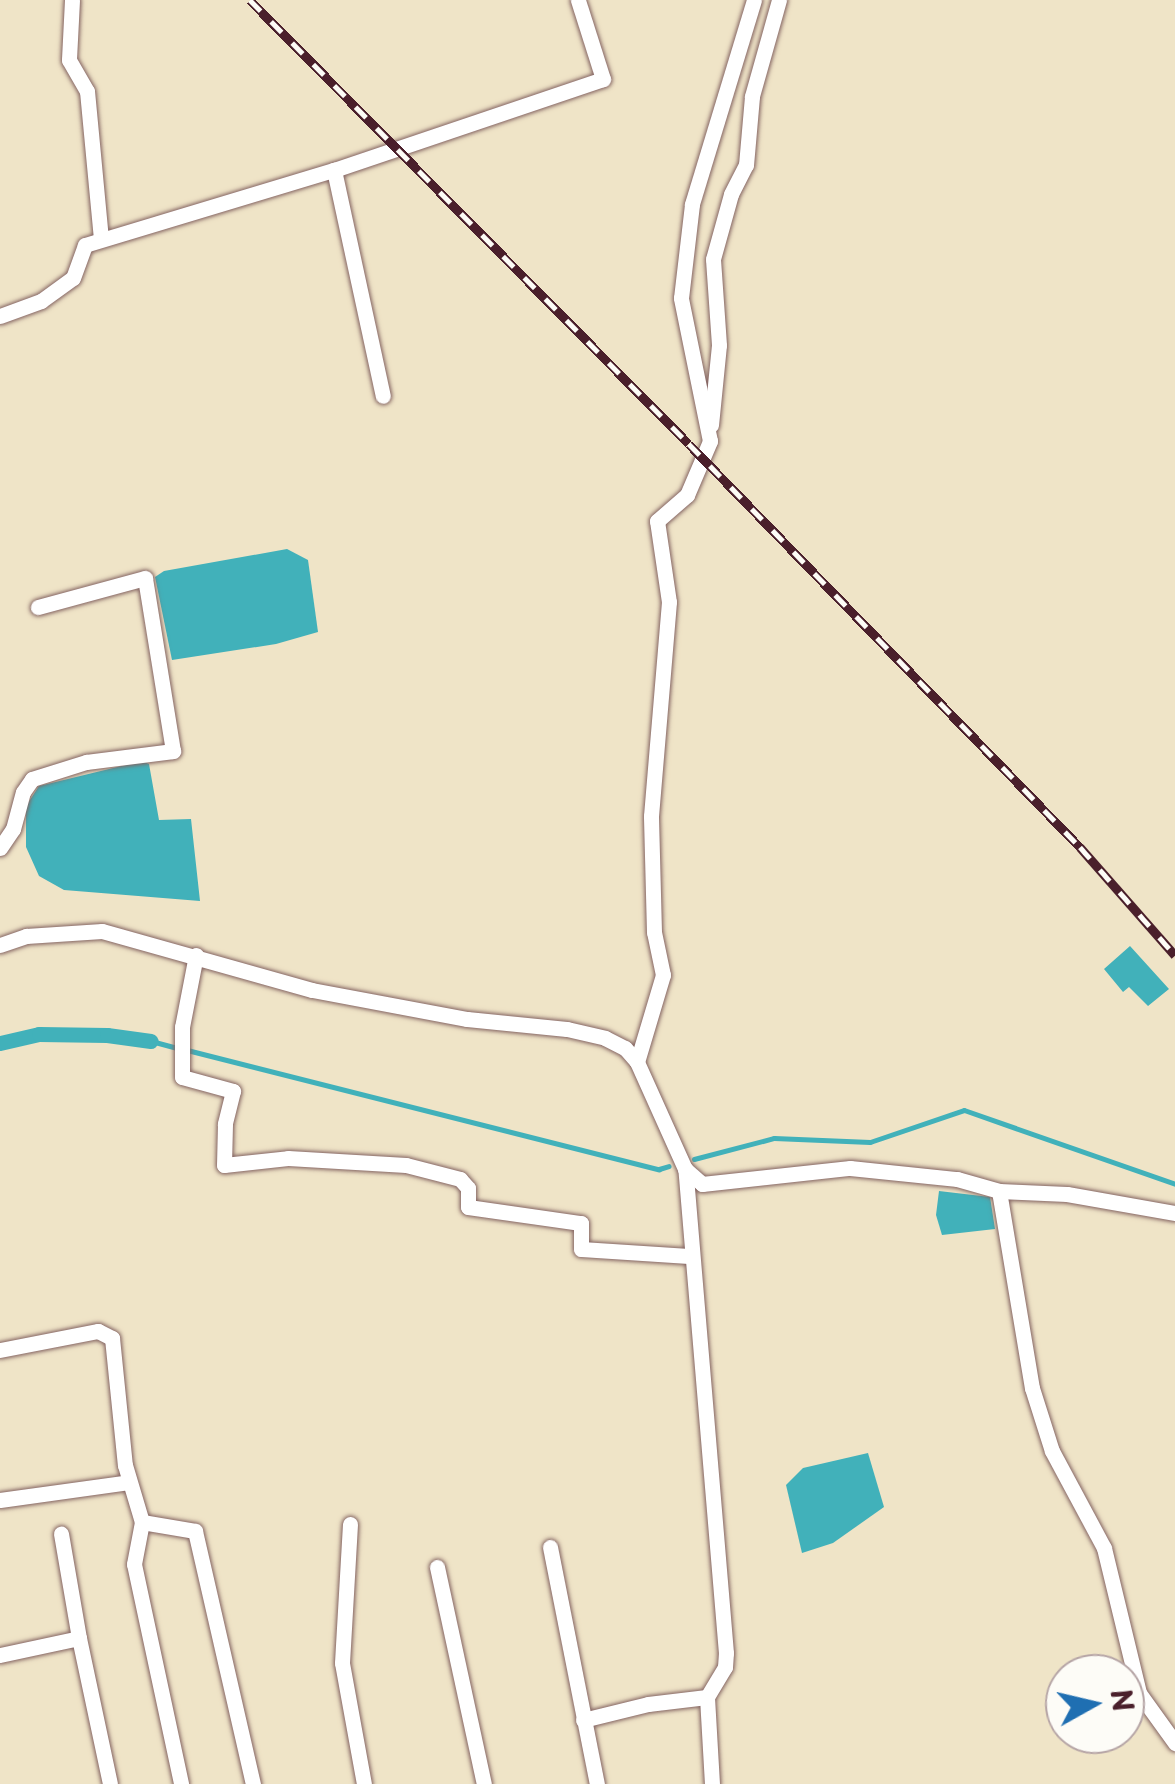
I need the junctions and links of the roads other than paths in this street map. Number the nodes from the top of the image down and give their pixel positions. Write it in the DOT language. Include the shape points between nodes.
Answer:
graph roads {
  1 [pos="72,0"];
  2 [pos="578,0"];
  3 [pos="754,0"];
  4 [pos="779,0"];
  5 [pos="334,170"];
  6 [pos="101,239"];
  7 [pos="0,316"];
  8 [pos="383,396"];
  9 [pos="710,441"];
  10 [pos="38,607"];
  11 [pos="0,848"];
  12 [pos="0,943"];
  13 [pos="196,955"];
  14 [pos="638,1062"];
  15 [pos="685,1169"];
  16 [pos="999,1190"];
  17 [pos="1175,1212"];
  18 [pos="689,1256"];
  19 [pos="0,1350"];
  20 [pos="129,1482"];
  21 [pos="0,1500"];
  22 [pos="142,1522"];
  23 [pos="350,1524"];
  24 [pos="61,1534"];
  25 [pos="550,1547"];
  26 [pos="437,1567"];
  27 [pos="79,1638"];
  28 [pos="0,1655"];
  29 [pos="707,1697"];
  30 [pos="583,1720"];
  31 [pos="1175,1743"];
  32 [pos="110,1784"];
  33 [pos="180,1784"];
  34 [pos="253,1784"];
  35 [pos="364,1784"];
  36 [pos="484,1784"];
  37 [pos="597,1784"];
  38 [pos="712,1784"];
  1 -- 6 [label="street" via="68,60 86,91"];
  2 -- 5 [label="street" via="603,79"];
  3 -- 9 [label="street" via="692,204 681,298"];
  4 -- 9 [label="street" via="752,96 746,165 730,194 713,259 719,345"];
  5 -- 6 [label="street"];
  5 -- 8 [label="street"];
  6 -- 7 [label="street" via="86,245 73,278 41,301"];
  9 -- 14 [label="street" via="686,495 658,520 669,602 651,816 654,932 664,976"];
  10 -- 11 [label="street" via="145,578 173,751 86,762 32,779"];
  12 -- 13 [label="street" via="102,931"];
  13 -- 14 [label="street" via="312,990 605,1038"];
  13 -- 18 [label="street" via="182,1027 182,1076 233,1091 224,1165 288,1158 406,1166 460,1180 468,1188 468,1207 581,1223 581,1249"];
  14 -- 15 [label="street"];
  15 -- 16 [label="street" via="702,1184 850,1168"];
  15 -- 18 [label="street"];
  16 -- 17 [label="street"];
  16 -- 31 [label="street" via="1032,1388 1052,1450 1104,1548 1140,1692"];
  18 -- 29 [label="street" via="726,1653"];
  19 -- 20 [label="street" via="106,1332 116,1354"];
  20 -- 21 [label="street"];
  20 -- 22 [label="street"];
  22 -- 33 [label="street" via="134,1564"];
  22 -- 34 [label="street" via="195,1529"];
  23 -- 35 [label="street" via="342,1663"];
  24 -- 27 [label="street"];
  25 -- 30 [label="street"];
  26 -- 36 [label="street"];
  27 -- 28 [label="street"];
  27 -- 32 [label="street"];
  29 -- 30 [label="street"];
  29 -- 38 [label="street"];
  30 -- 37 [label="street"];
}
